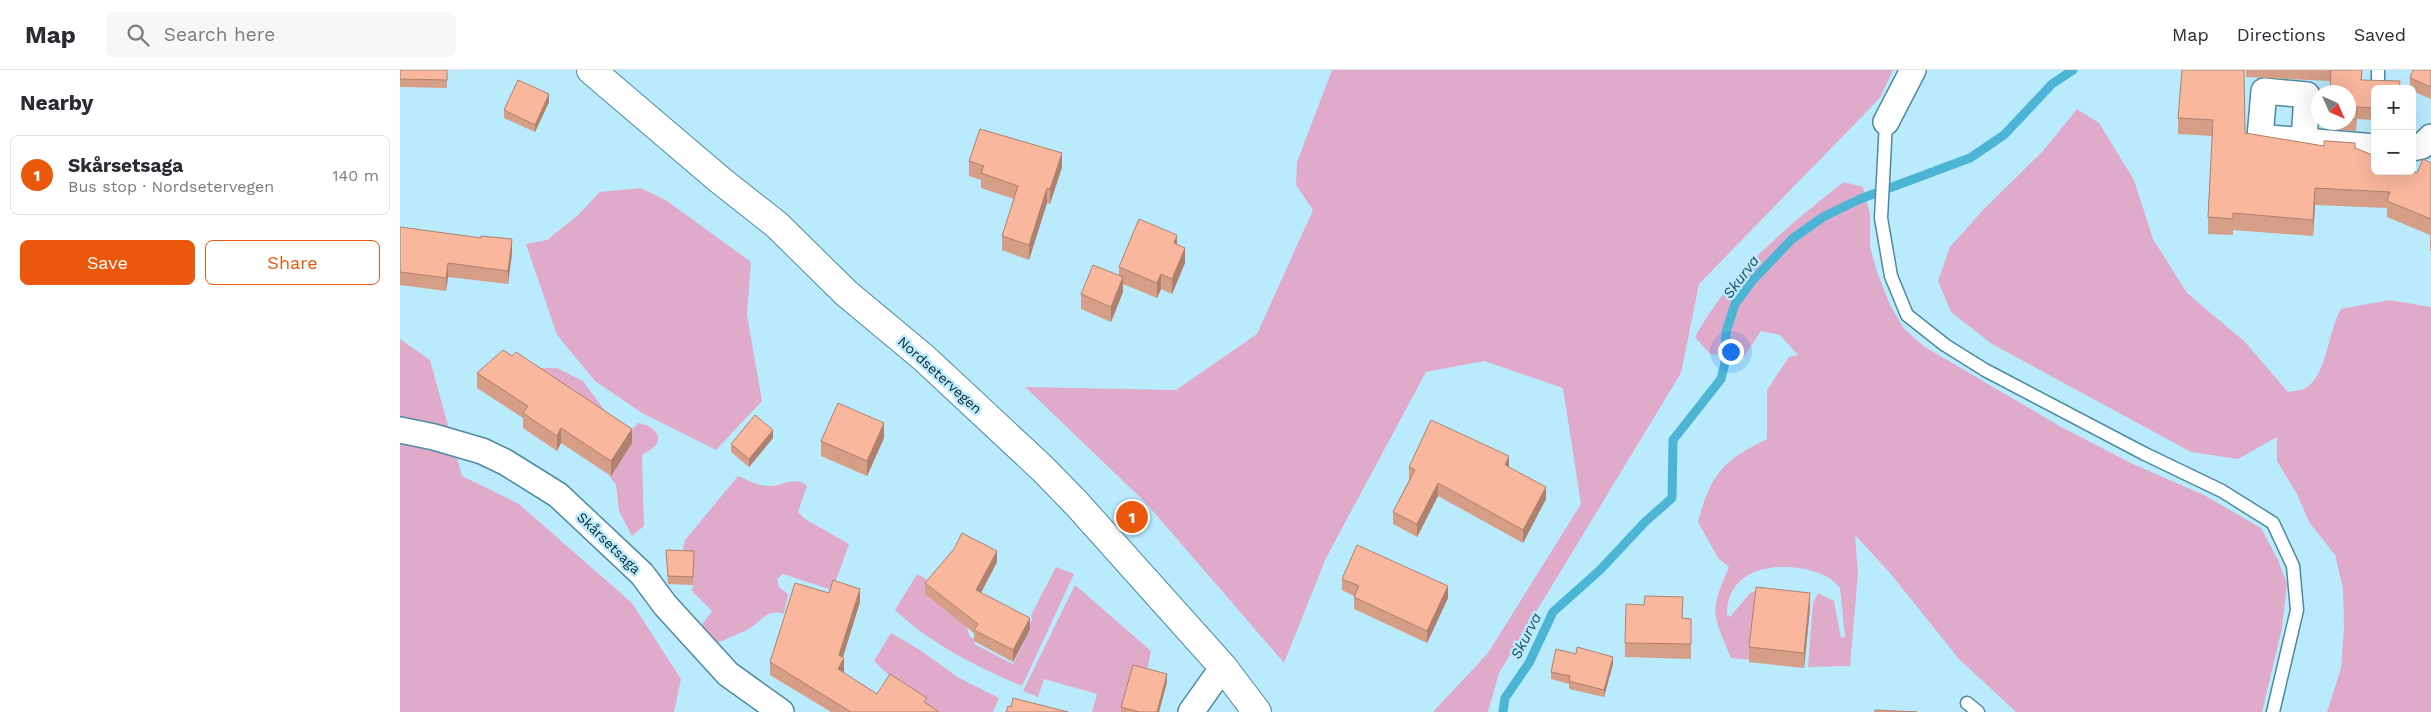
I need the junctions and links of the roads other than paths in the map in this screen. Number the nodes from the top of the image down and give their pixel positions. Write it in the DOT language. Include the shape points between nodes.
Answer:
graph roads {
  1 [pos="591,70"];
  2 [pos="1913,70"];
  3 [pos="1886,122"];
  4 [pos="2431,137"];
  5 [pos="2304,140"];
  6 [pos="2371,147"];
  7 [pos="2416,147"];
  8 [pos="400,430"];
  9 [pos="1223,667"];
  10 [pos="1966,703"];
  11 [pos="781,712"];
  12 [pos="1191,712"];
  13 [pos="1257,712"];
  14 [pos="1978,712"];
  15 [pos="2273,712"];
  1 -- 9 [label="main road, Nordsetervegen" via="777,225 846,293 924,358 1036,463 1077,504"];
  2 -- 3 [label="street"];
  3 -- 15 [label="lane" via="1881,218 1891,276 1907,315 1945,346 1985,370 2222,491 2273,523 2293,566 2297,610"];
  4 -- 7 [label="street"];
  5 -- 6 [label="street"];
  8 -- 11 [label="street, Skårsetsaga" via="482,451 558,495 642,574 671,612 728,674"];
  9 -- 12 [label="street"];
  9 -- 13 [label="main road, Nordsetervegen"];
  10 -- 14 [label="lane"];
}
